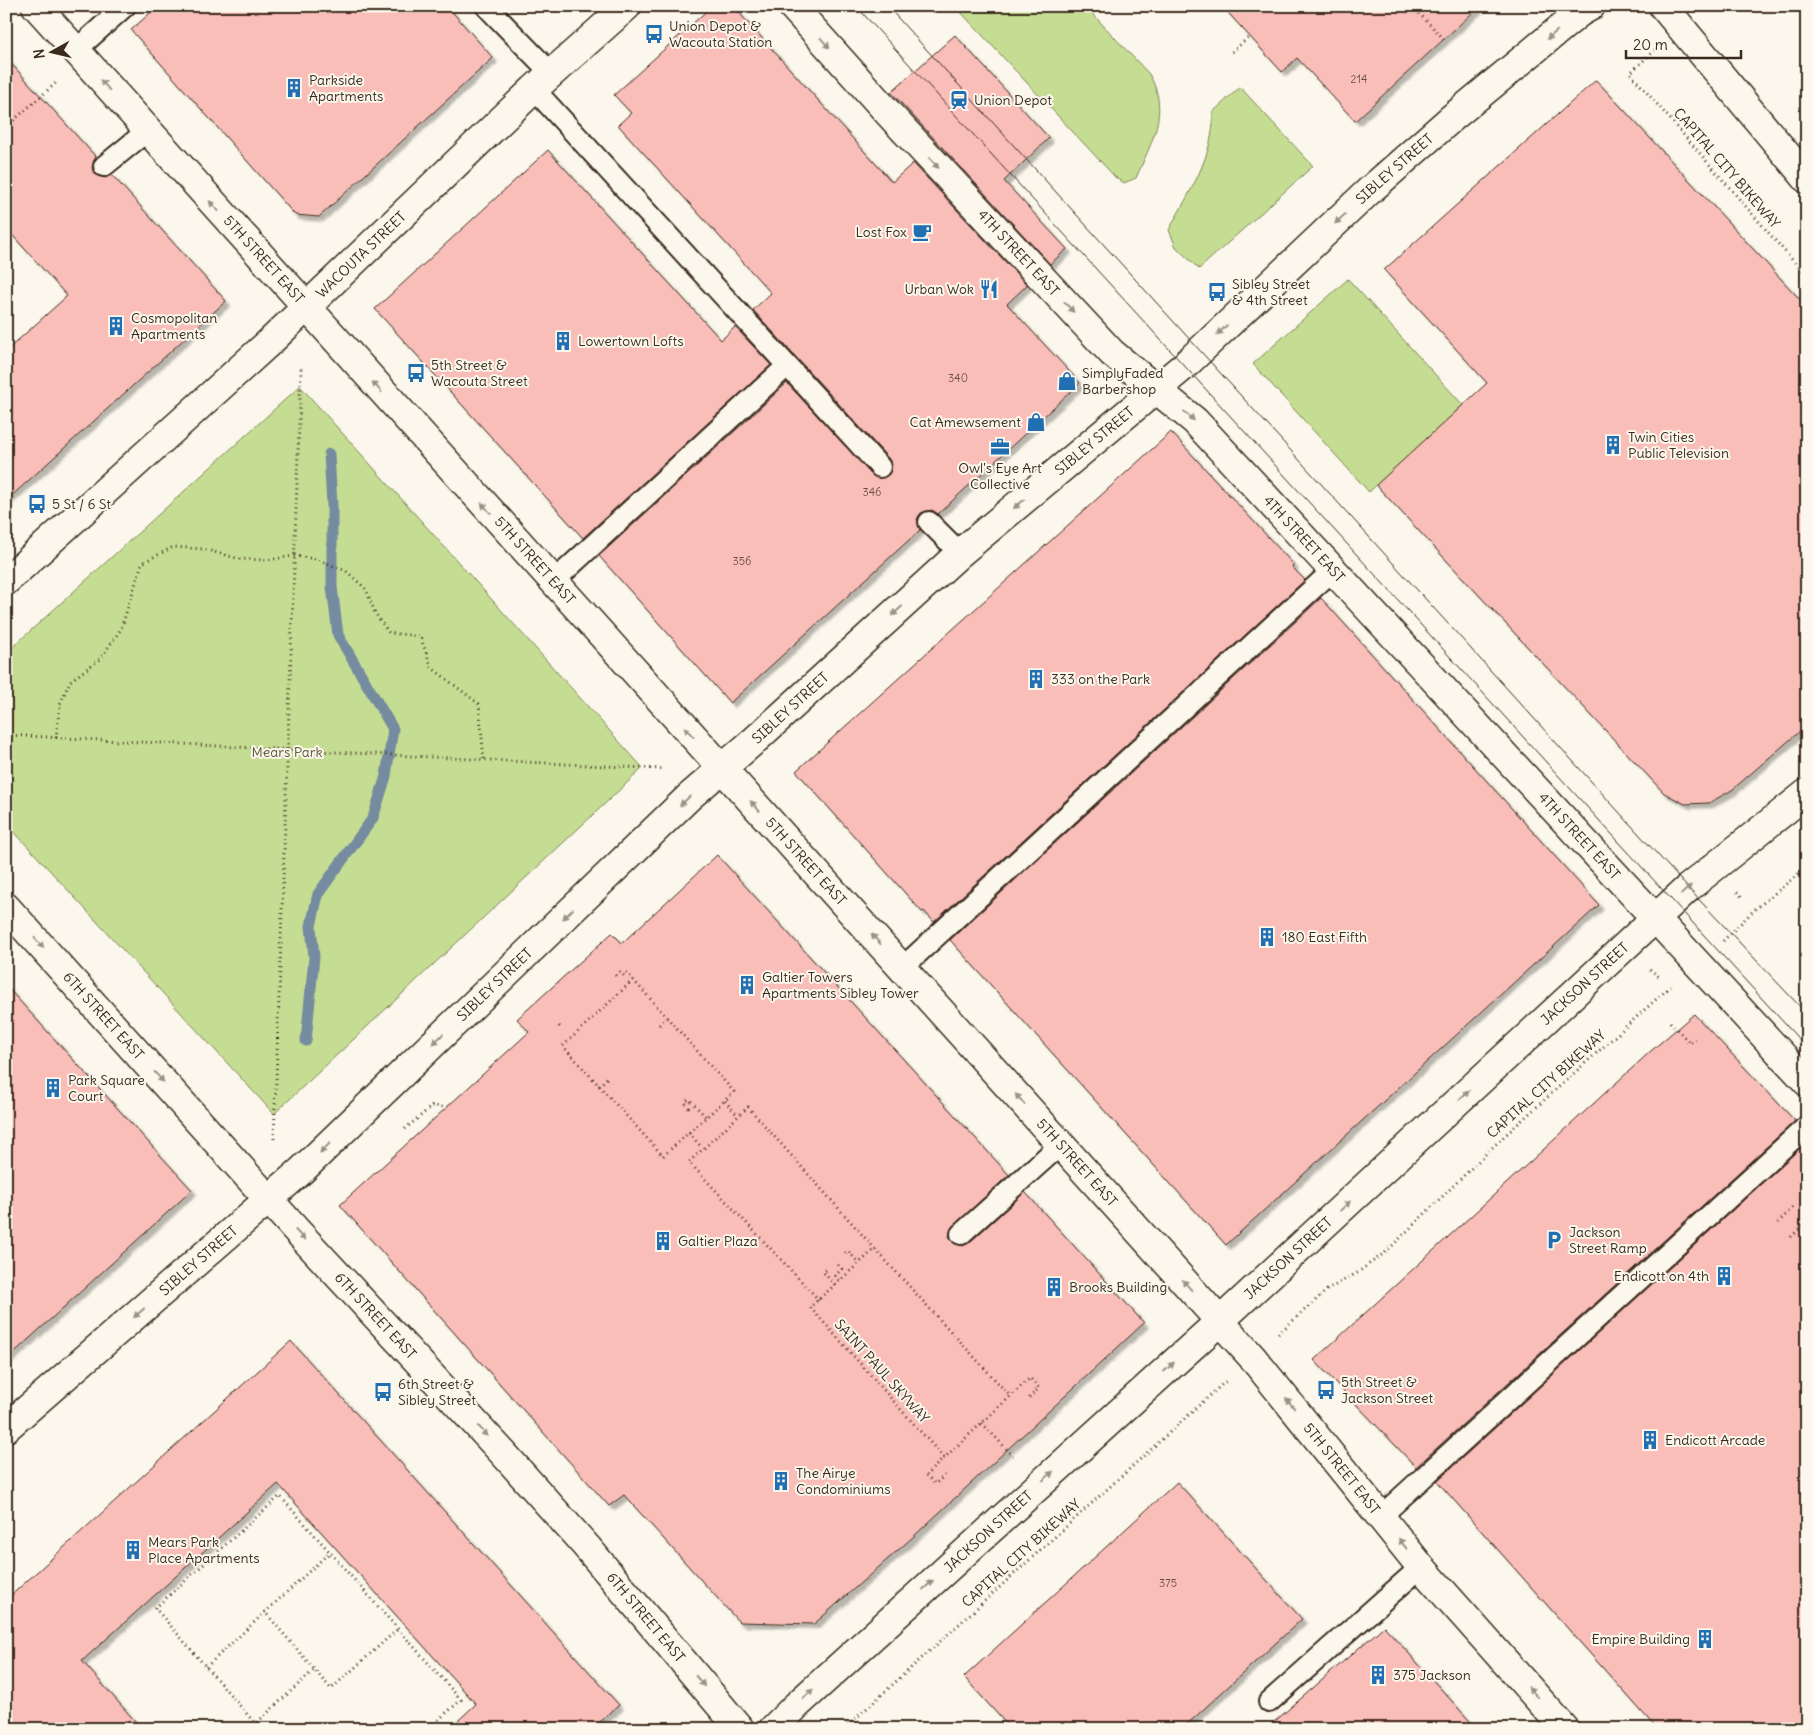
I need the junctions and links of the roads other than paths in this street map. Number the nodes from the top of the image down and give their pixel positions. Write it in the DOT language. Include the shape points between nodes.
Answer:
graph roads {
  1 [pos="36,6"];
  2 [pos="125,6"];
  3 [pos="486,6"];
  4 [pos="627,6"];
  5 [pos="792,6"];
  6 [pos="1591,6"];
  7 [pos="1662,6"];
  8 [pos="79,56"];
  9 [pos="543,82"];
  10 [pos="146,131"];
  11 [pos="104,166"];
  12 [pos="1807,180"];
  13 [pos="305,307"];
  14 [pos="787,366"];
  15 [pos="1158,389"];
  16 [pos="880,468"];
  17 [pos="929,522"];
  18 [pos="960,553"];
  19 [pos="1332,570"];
  20 [pos="6,581"];
  21 [pos="553,582"];
  22 [pos="721,769"];
  23 [pos="1807,793"];
  24 [pos="6,907"];
  25 [pos="1655,919"];
  26 [pos="902,968"];
  27 [pos="1807,1082"];
  28 [pos="1807,1126"];
  29 [pos="1060,1145"];
  30 [pos="268,1199"];
  31 [pos="961,1234"];
  32 [pos="1219,1322"];
  33 [pos="6,1428"];
  34 [pos="1381,1516"];
  35 [pos="1421,1568"];
  36 [pos="1269,1702"];
  37 [pos="740,1729"];
  38 [pos="773,1729"];
  39 [pos="1565,1729"];
  1 -- 8 [label="street, 5TH STREET EAST"];
  2 -- 8 [label="lane"];
  3 -- 9 [label="lane"];
  4 -- 9 [label="street, WACOUTA STREET"];
  5 -- 15 [label="street, 4TH STREET EAST, one-way" via="890,116 1112,353"];
  6 -- 15 [label="street, SIBLEY STREET, one-way" via="1432,135"];
  7 -- 12 [label="street"];
  10 -- 8 [label="street, 5TH STREET EAST, one-way"];
  9 -- 13 [label="street, WACOUTA STREET"];
  9 -- 14 [label="lane"];
  10 -- 11 [label="lane"];
  13 -- 10 [label="street, 5TH STREET EAST, one-way"];
  13 -- 20 [label="street, WACOUTA STREET"];
  21 -- 13 [label="street, 5TH STREET EAST, one-way"];
  14 -- 16 [label="lane"];
  14 -- 21 [label="lane"];
  15 -- 18 [label="street, SIBLEY STREET, one-way"];
  15 -- 19 [label="street, 4TH STREET EAST, one-way" via="1195,421"];
  17 -- 18 [label="lane"];
  18 -- 22 [label="street, SIBLEY STREET, one-way"];
  19 -- 25 [label="street, 4TH STREET EAST"];
  19 -- 26 [label="lane"];
  22 -- 21 [label="street, 5TH STREET EAST, one-way"];
  26 -- 22 [label="street, 5TH STREET EAST, one-way"];
  22 -- 30 [label="street, SIBLEY STREET, one-way"];
  25 -- 23 [label="street, JACKSON STREET, one-way" via="1714,866"];
  24 -- 30 [label="street, 6TH STREET EAST, one-way"];
  25 -- 27 [label="street, 4TH STREET EAST"];
  32 -- 25 [label="street, JACKSON STREET, one-way"];
  29 -- 26 [label="street, 5TH STREET EAST, one-way"];
  28 -- 34 [label="lane"];
  29 -- 31 [label="lane"];
  32 -- 29 [label="street, 5TH STREET EAST, one-way"];
  30 -- 33 [label="street, SIBLEY STREET, one-way"];
  30 -- 37 [label="street, 6TH STREET EAST, one-way" via="516,1467"];
  34 -- 32 [label="street, 5TH STREET EAST, one-way" via="1252,1357"];
  38 -- 32 [label="street, JACKSON STREET, one-way"];
  35 -- 34 [label="street, 5TH STREET EAST, one-way"];
  35 -- 36 [label="lane"];
  39 -- 35 [label="street, 5TH STREET EAST, one-way"];
}
